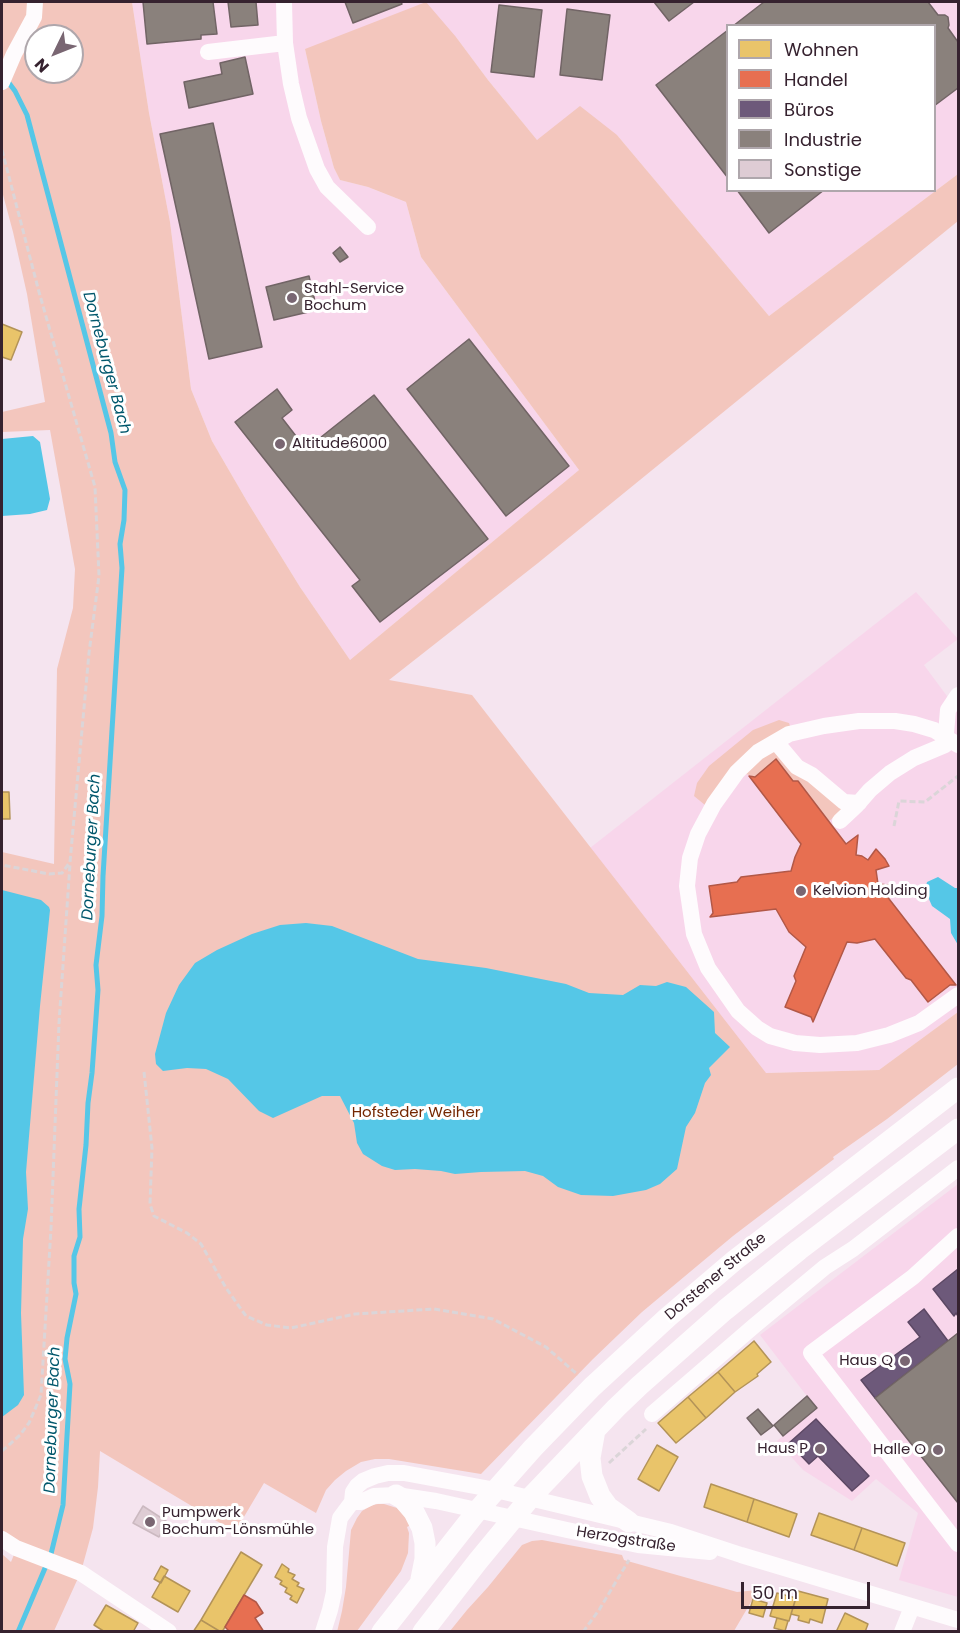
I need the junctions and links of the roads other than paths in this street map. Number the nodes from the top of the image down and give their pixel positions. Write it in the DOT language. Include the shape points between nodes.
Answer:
graph roads {
  1 [pos="34,2"];
  2 [pos="284,2"];
  3 [pos="285,43"];
  4 [pos="208,52"];
  5 [pos="2,82"];
  6 [pos="368,227"];
  7 [pos="958,695"];
  8 [pos="952,741"];
  9 [pos="776,742"];
  10 [pos="859,803"];
  11 [pos="840,821"];
  12 [pos="958,995"];
  13 [pos="958,1088"];
  14 [pos="958,1129"];
  15 [pos="958,1168"];
  16 [pos="958,1236"];
  17 [pos="652,1414"];
  18 [pos="595,1430"];
  19 [pos="496,1490"];
  20 [pos="396,1495"];
  21 [pos="530,1498"];
  22 [pos="352,1502"];
  23 [pos="478,1510"];
  24 [pos="513,1519"];
  25 [pos="629,1522"];
  26 [pos="2,1539"];
  27 [pos="958,1544"];
  28 [pos="741,1555"];
  29 [pos="420,1583"];
  30 [pos="912,1607"];
  31 [pos="958,1620"];
  32 [pos="169,1632"];
  33 [pos="323,1632"];
  34 [pos="382,1632"];
  35 [pos="423,1632"];
  36 [pos="902,1632"];
  1 -- 5 [label="street" via="34,17"];
  2 -- 3 [label="street"];
  3 -- 4 [label="street"];
  3 -- 6 [label="street" via="299,118 317,169 327,188"];
  7 -- 8 [label="street" via="948,710"];
  8 -- 9 [label="street" via="914,724 859,721 789,734"];
  8 -- 10 [label="street" via="890,773"];
  9 -- 10 [label="street" via="797,767 813,775 844,802"];
  9 -- 12 [label="street" via="758,752 724,789 698,834 690,858 687,886 694,934 720,988 738,1011 770,1036 820,1045 857,1043 889,1035 919,1023"];
  10 -- 11 [label="street"];
  13 -- 19 [label="main road, Dorstener Straße" via="735,1260 668,1317 592,1387"];
  14 -- 18 [label="main road, Dorstener Straße" via="726,1310"];
  15 -- 17 [label="street" via="857,1255 825,1268"];
  16 -- 27 [label="street" via="913,1277 811,1353"];
  18 -- 21 [label="main road, Dorstener Straße"];
  18 -- 25 [label="main road" via="590,1458 595,1485 608,1507"];
  19 -- 21 [label="street"];
  19 -- 22 [label="street" via="388,1473 363,1481 353,1491"];
  19 -- 23 [label="main road, Dorstener Straße"];
  20 -- 22 [label="street"];
  20 -- 23 [label="street"];
  20 -- 29 [label="main road" via="414,1512 422,1528 425,1559"];
  21 -- 24 [label="main road, Dorstener Straße"];
  21 -- 25 [label="street, Herzogstraße"];
  22 -- 33 [label="street" via="340,1518 334,1592"];
  23 -- 24 [label="street"];
  23 -- 29 [label="main road, Dorstener Straße"];
  24 -- 28 [label="street, Herzogstraße" via="638,1545"];
  24 -- 35 [label="main road, Dorstener Straße"];
  25 -- 28 [label="street, Herzogstraße"];
  26 -- 32 [label="street" via="81,1573"];
  28 -- 30 [label="street, Herzogstraße"];
  29 -- 34 [label="main road, Dorstener Straße"];
  30 -- 31 [label="street, Herzogstraße"];
  30 -- 36 [label="street"];
}
